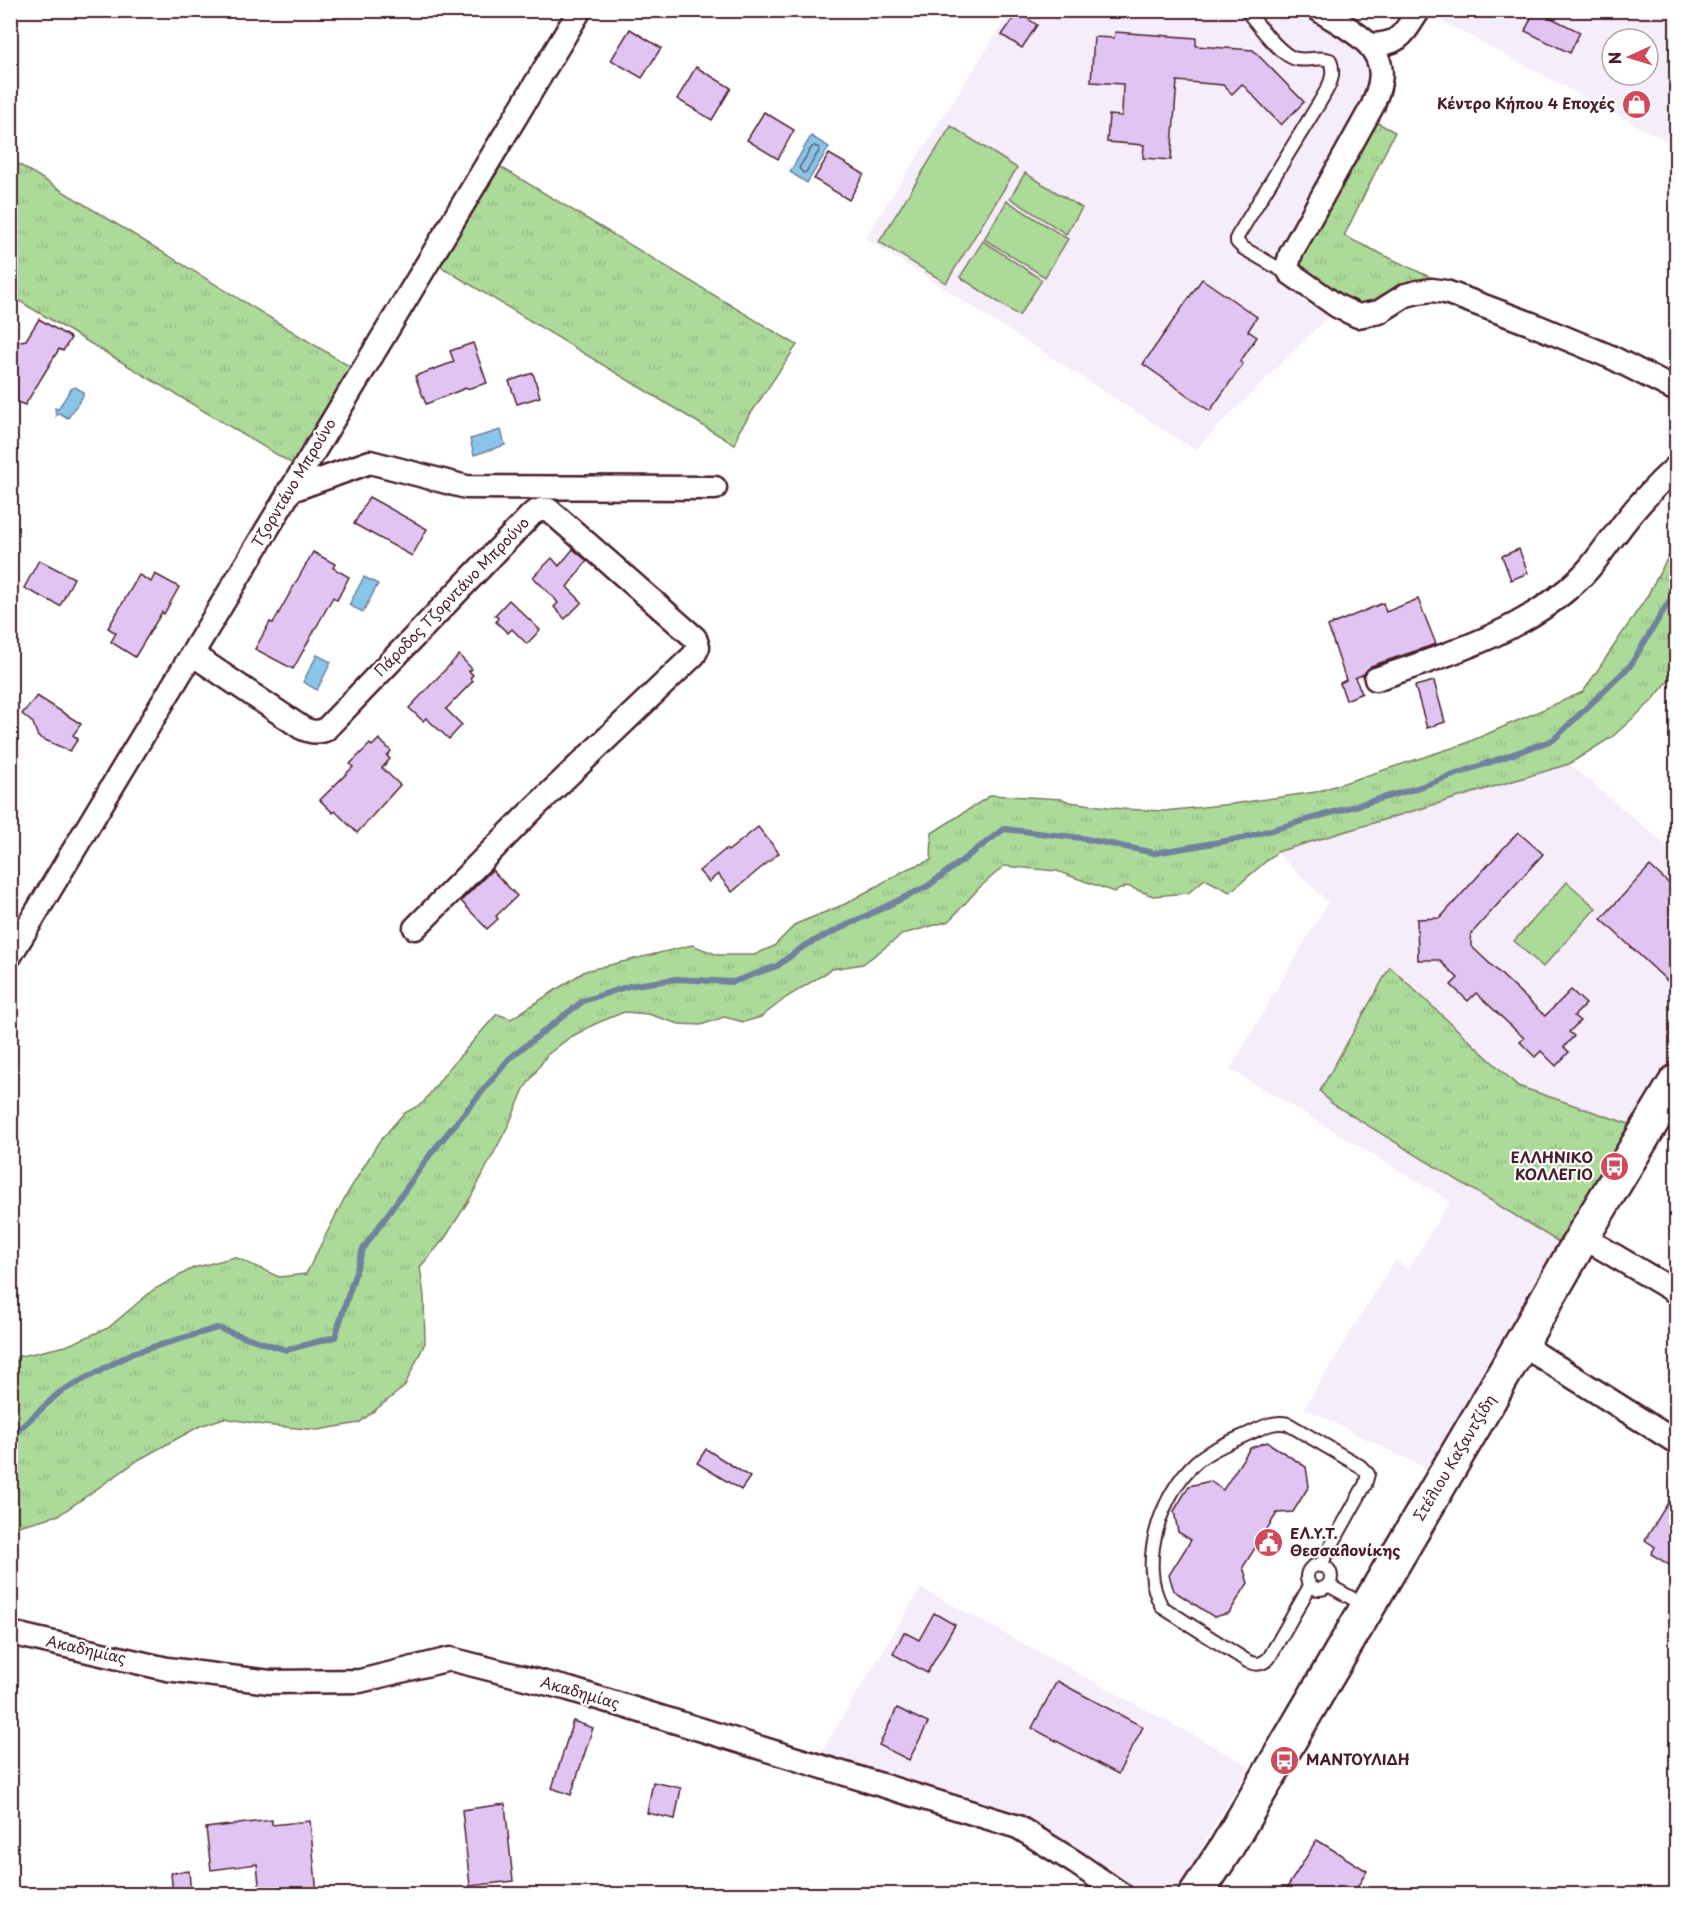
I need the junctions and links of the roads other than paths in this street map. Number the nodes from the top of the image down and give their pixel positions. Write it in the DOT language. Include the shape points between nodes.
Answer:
graph roads {
  1 [pos="579,10"];
  2 [pos="1246,10"];
  3 [pos="1319,10"];
  4 [pos="1419,10"];
  5 [pos="1371,45"];
  6 [pos="1295,279"];
  7 [pos="1677,390"];
  8 [pos="1677,467"];
  9 [pos="715,488"];
  10 [pos="289,491"];
  11 [pos="192,654"];
  12 [pos="1376,679"];
  13 [pos="415,927"];
  14 [pos="10,956"];
  15 [pos="1677,1082"];
  16 [pos="1583,1237"];
  17 [pos="1677,1292"];
  18 [pos="1521,1344"];
  19 [pos="1677,1442"];
  20 [pos="1320,1566"];
  21 [pos="1328,1585"];
  22 [pos="1310,1586"];
  23 [pos="1367,1607"];
  24 [pos="10,1633"];
  25 [pos="1121,1894"];
  26 [pos="1196,1894"];
  1 -- 10 [label="street, Τζορντάνο Μπρούνο"];
  2 -- 6 [label="lane" via="1278,47 1294,59 1320,57 1330,60 1333,69 1327,89 1237,237 1239,246"];
  3 -- 5 [label="street"];
  4 -- 5 [label="street" via="1394,42"];
  5 -- 6 [label="street" via="1377,53 1381,82 1373,105 1288,260 1287,267"];
  6 -- 7 [label="street" via="1358,316 1379,312 1418,291 1446,292 1529,322"];
  8 -- 12 [label="street" via="1560,596 1497,633 1435,660"];
  9 -- 10 [label="street" via="465,487 370,462"];
  10 -- 11 [label="street, Τζορντάνο Μπρούνο"];
  11 -- 13 [label="street, Πάροδος Τζορντάνο Μπρούνο" via="302,728 317,733 325,730 531,515 545,509 695,638 698,647 694,655"];
  11 -- 14 [label="street, Τζορντάνο Μπρούνο"];
  15 -- 16 [label="main road, Στέλιου Καζαντζίδη"];
  16 -- 17 [label="street"];
  16 -- 18 [label="main road, Στέλιου Καζαντζίδη"];
  18 -- 19 [label="street"];
  18 -- 23 [label="main road, Στέλιου Καζαντζίδη"];
  20 -- 21 [label="lane" via="1329,1571"];
  20 -- 22 [label="lane" via="1308,1572"];
  20 -- 22 [label="lane" via="1368,1474 1288,1424 1278,1423 1237,1438 1197,1461 1172,1492 1155,1538 1152,1561 1157,1599 1162,1607 1247,1661 1259,1664 1269,1658"];
  21 -- 22 [label="lane" via="1319,1590"];
  21 -- 23 [label="lane"];
  23 -- 26 [label="main road, Στέλιου Καζαντζίδη"];
  24 -- 25 [label="street, Ακαδημίας" via="167,1668 270,1682 360,1681 450,1659 569,1689 1018,1827"];
}
